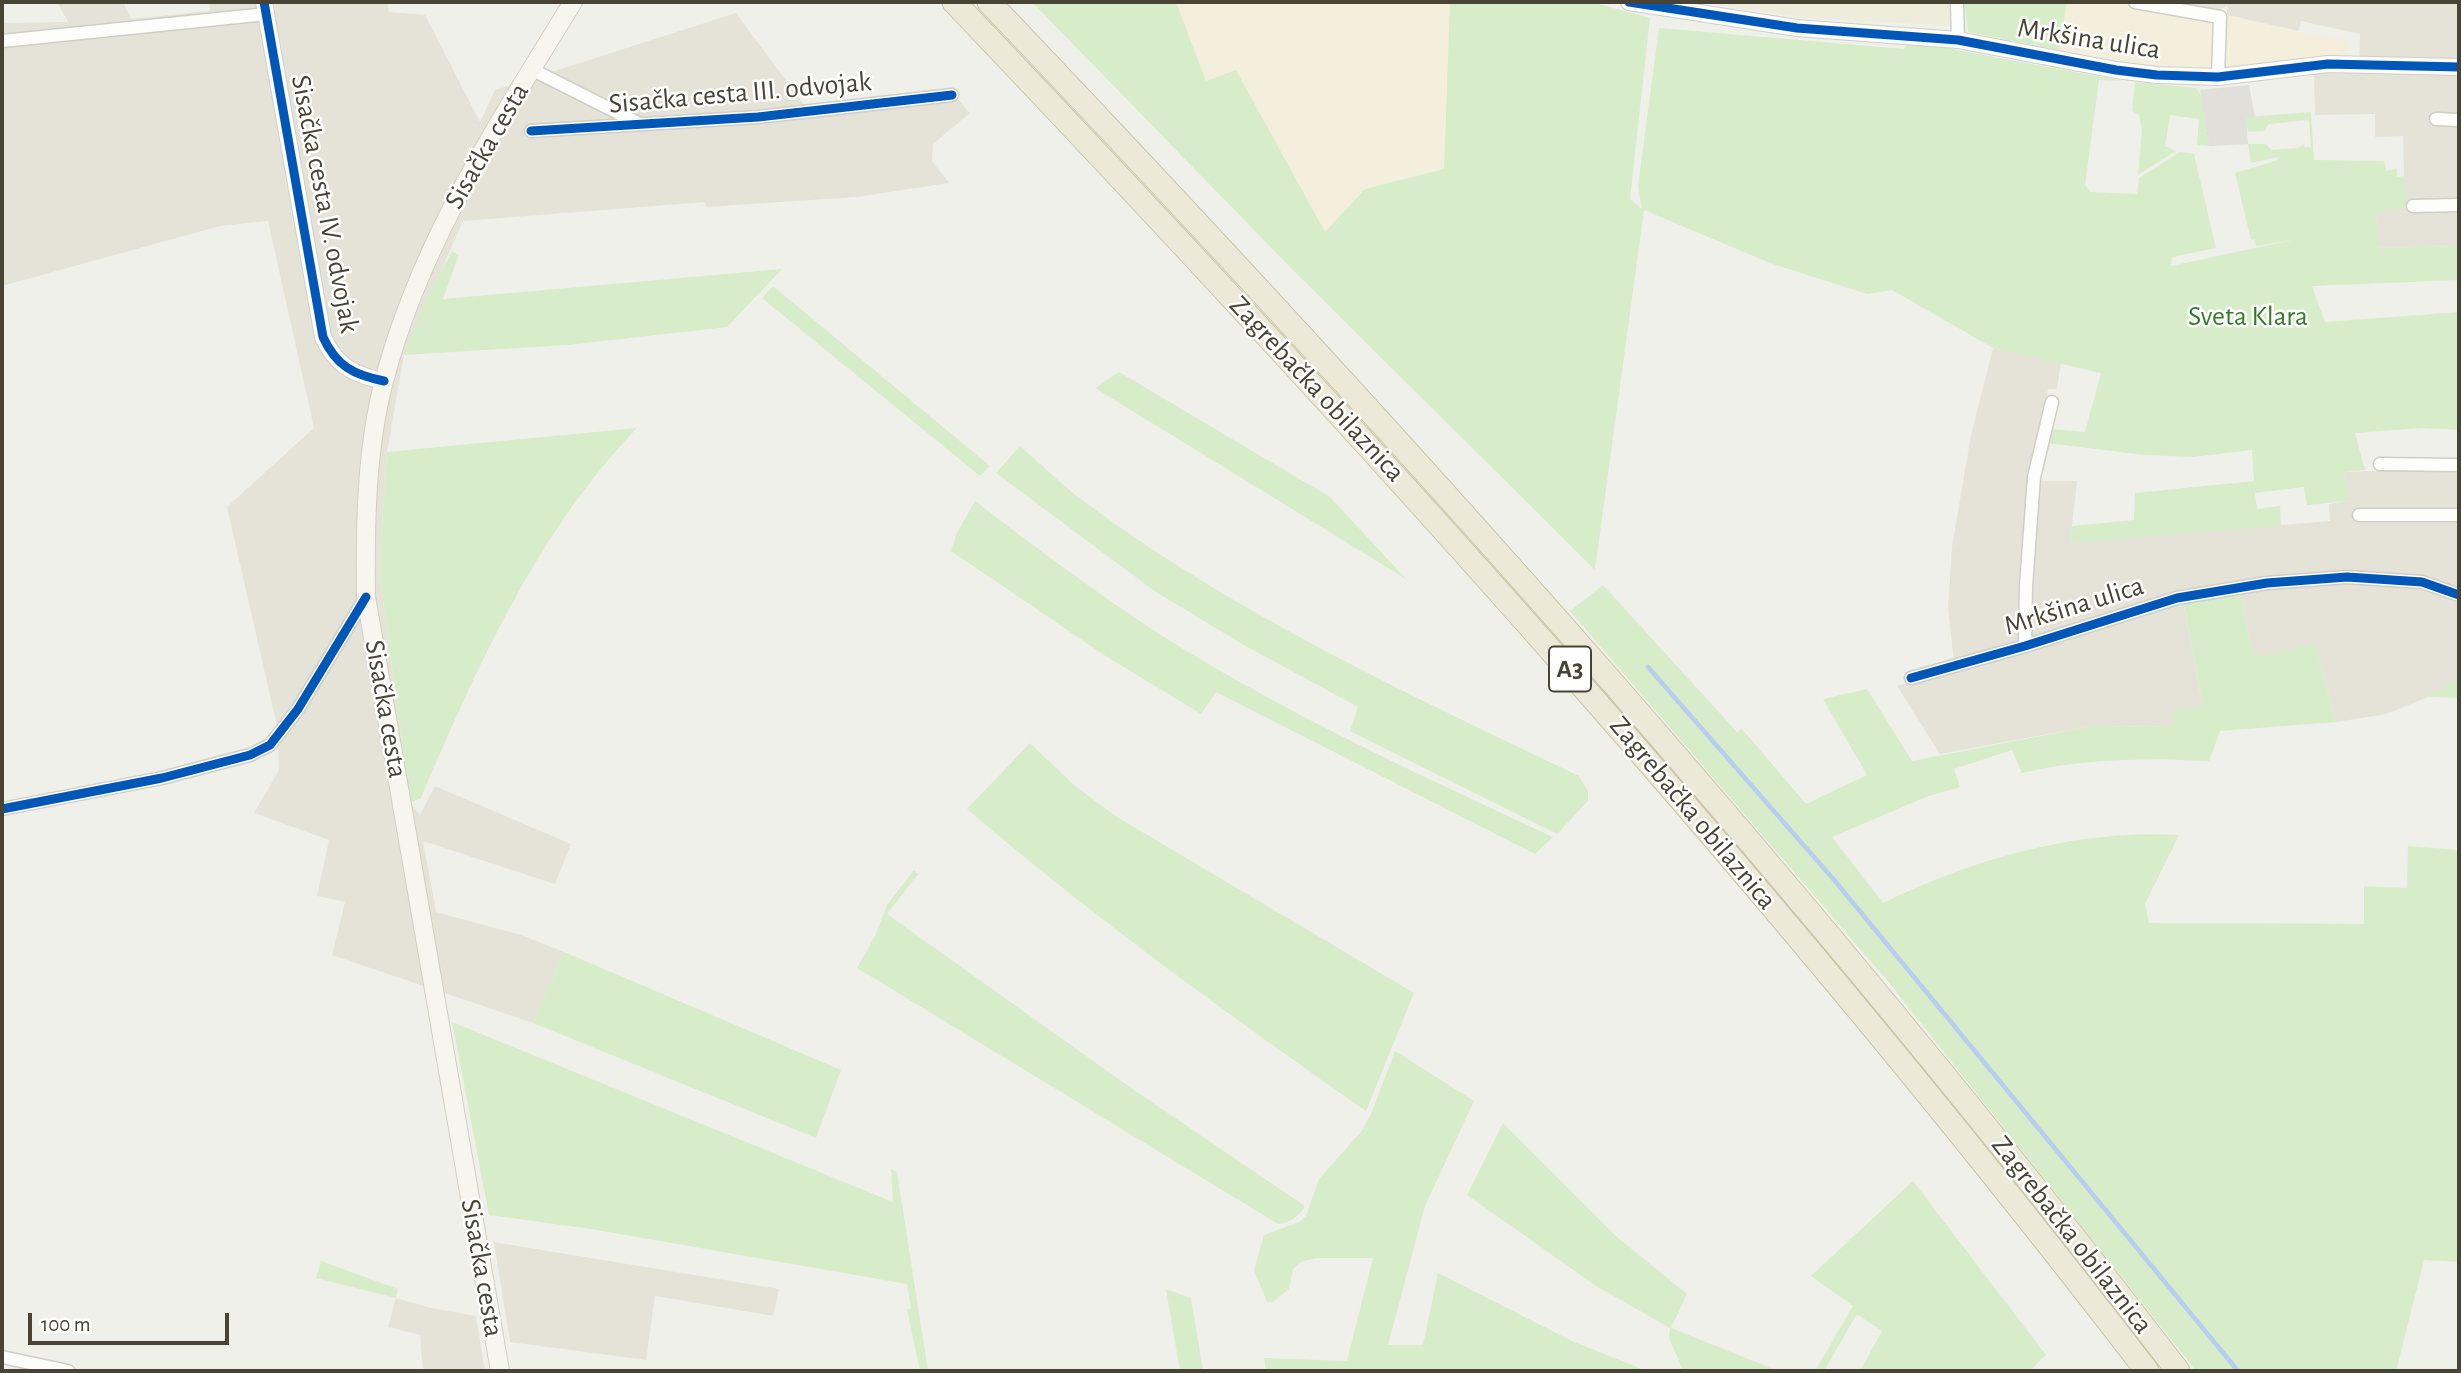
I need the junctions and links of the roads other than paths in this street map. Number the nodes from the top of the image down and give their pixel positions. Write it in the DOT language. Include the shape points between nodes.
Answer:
graph roads {
  1 [pos="573,2"];
  2 [pos="954,2"];
  3 [pos="989,2"];
  4 [pos="1629,2"];
  5 [pos="1957,2"];
  6 [pos="2135,2"];
  7 [pos="265,8"];
  8 [pos="1958,40"];
  9 [pos="2,41"];
  10 [pos="2459,67"];
  11 [pos="531,69"];
  12 [pos="2218,78"];
  13 [pos="952,96"];
  14 [pos="2436,119"];
  15 [pos="2459,120"];
  16 [pos="641,124"];
  17 [pos="531,131"];
  18 [pos="2459,205"];
  19 [pos="2413,206"];
  20 [pos="384,381"];
  21 [pos="2052,401"];
  22 [pos="2380,464"];
  23 [pos="2459,465"];
  24 [pos="2358,515"];
  25 [pos="2459,515"];
  26 [pos="2459,595"];
  27 [pos="366,597"];
  28 [pos="2025,646"];
  29 [pos="1911,678"];
  30 [pos="2,809"];
  31 [pos="2,1357"];
  32 [pos="68,1371"];
  33 [pos="500,1371"];
  34 [pos="2147,1371"];
  35 [pos="2178,1371"];
  1 -- 11 [label="main road, Sisačka cesta"];
  2 -- 34 [label="highway, Zagrebačka obilaznica / A3" via="1444,527 1625,732 1945,1115"];
  3 -- 35 [label="highway, Zagrebačka obilaznica / A3" via="1444,490 1643,716 1907,1028"];
  4 -- 8 [label="street, Mrkšina ulica" via="1797,28"];
  5 -- 8 [label="street"];
  6 -- 12 [label="street" via="2220,17"];
  7 -- 9 [label="street"];
  7 -- 20 [label="street, Sisačka cesta IV. odvojak" via="323,337 342,366"];
  8 -- 12 [label="street, Mrkšina ulica" via="2116,70"];
  10 -- 12 [label="street, Mrkšina ulica" via="2328,64"];
  11 -- 16 [label="street, Sisačka cesta III. odvojak"];
  11 -- 20 [label="main road, Sisačka cesta" via="432,246"];
  13 -- 16 [label="street, Sisačka cesta III. odvojak" via="758,117"];
  14 -- 15 [label="street"];
  16 -- 17 [label="street, Sisačka cesta III. odvojak"];
  18 -- 19 [label="street"];
  20 -- 27 [label="main road, Sisačka cesta" via="369,488"];
  21 -- 28 [label="street, Mrkšina ulica" via="2034,477"];
  22 -- 23 [label="street"];
  24 -- 25 [label="street"];
  26 -- 28 [label="street, Mrkšina ulica" via="2421,582 2347,577 2267,583 2178,598"];
  27 -- 30 [label="street" via="298,709 270,745 250,755 162,778"];
  27 -- 33 [label="main road, Sisačka cesta"];
  28 -- 29 [label="street, Mrkšina ulica"];
  31 -- 32 [label="street"];
}
